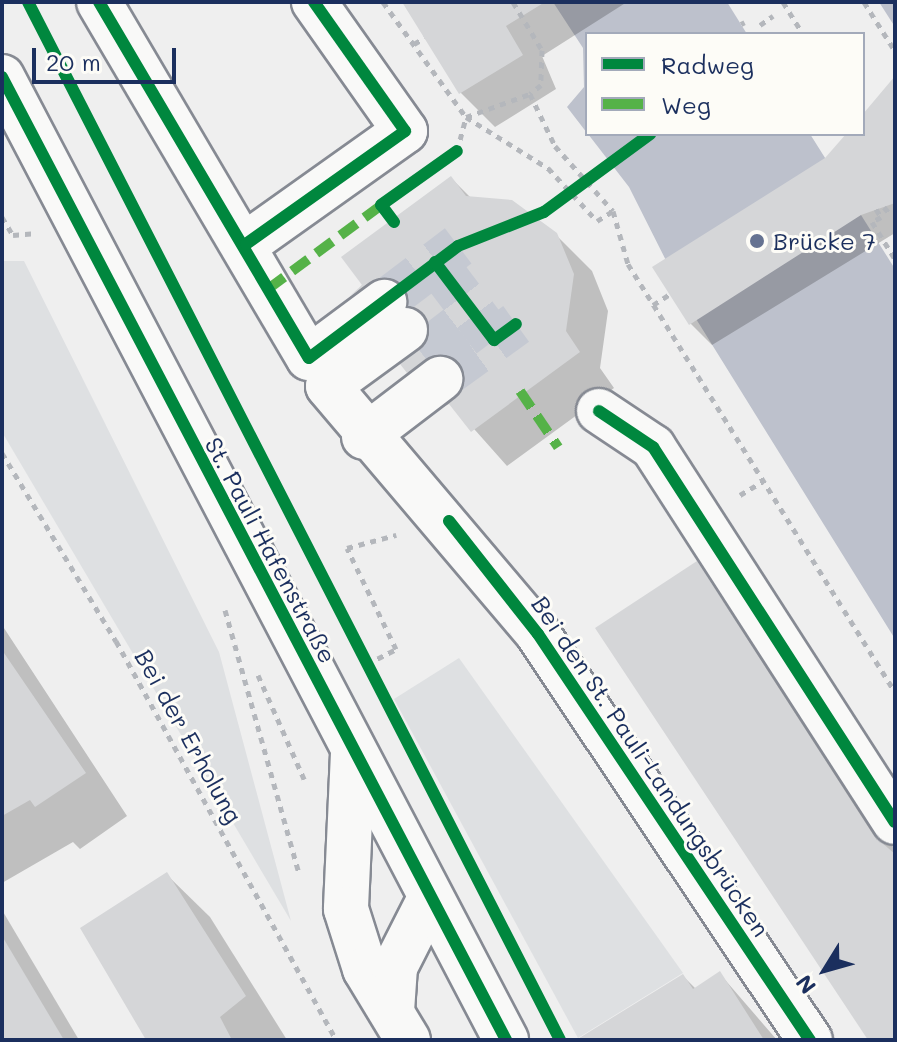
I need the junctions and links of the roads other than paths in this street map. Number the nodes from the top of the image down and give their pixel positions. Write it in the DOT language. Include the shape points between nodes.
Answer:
graph roads {
  1 [pos="99,2"];
  2 [pos="314,2"];
  3 [pos="2,77"];
  4 [pos="246,244"];
  5 [pos="336,398"];
  6 [pos="599,411"];
  7 [pos="353,753"];
  8 [pos="895,822"];
  9 [pos="430,898"];
  10 [pos="400,1025"];
  11 [pos="506,1040"];
  12 [pos="810,1040"];
  1 -- 4 [label="main road, Bei den St. Pauli-Landungsbrücken"];
  2 -- 4 [label="main road" via="405,131"];
  3 -- 7 [label="main road, St. Pauli Hafenstraße"];
  4 -- 5 [label="main road, Bei den St. Pauli-Landungsbrücken"];
  5 -- 5 [label="main road" via="413,341"];
  5 -- 12 [label="main road, Bei den St. Pauli-Landungsbrücken" via="449,521 538,634"];
  6 -- 8 [label="main road" via="653,447"];
  7 -- 9 [label="main road, St. Pauli Hafenstraße"];
  7 -- 10 [label="main road" via="346,909 365,969"];
  9 -- 10 [label="main road" via="395,967"];
  9 -- 11 [label="main road, St. Pauli Hafenstraße"];
}
